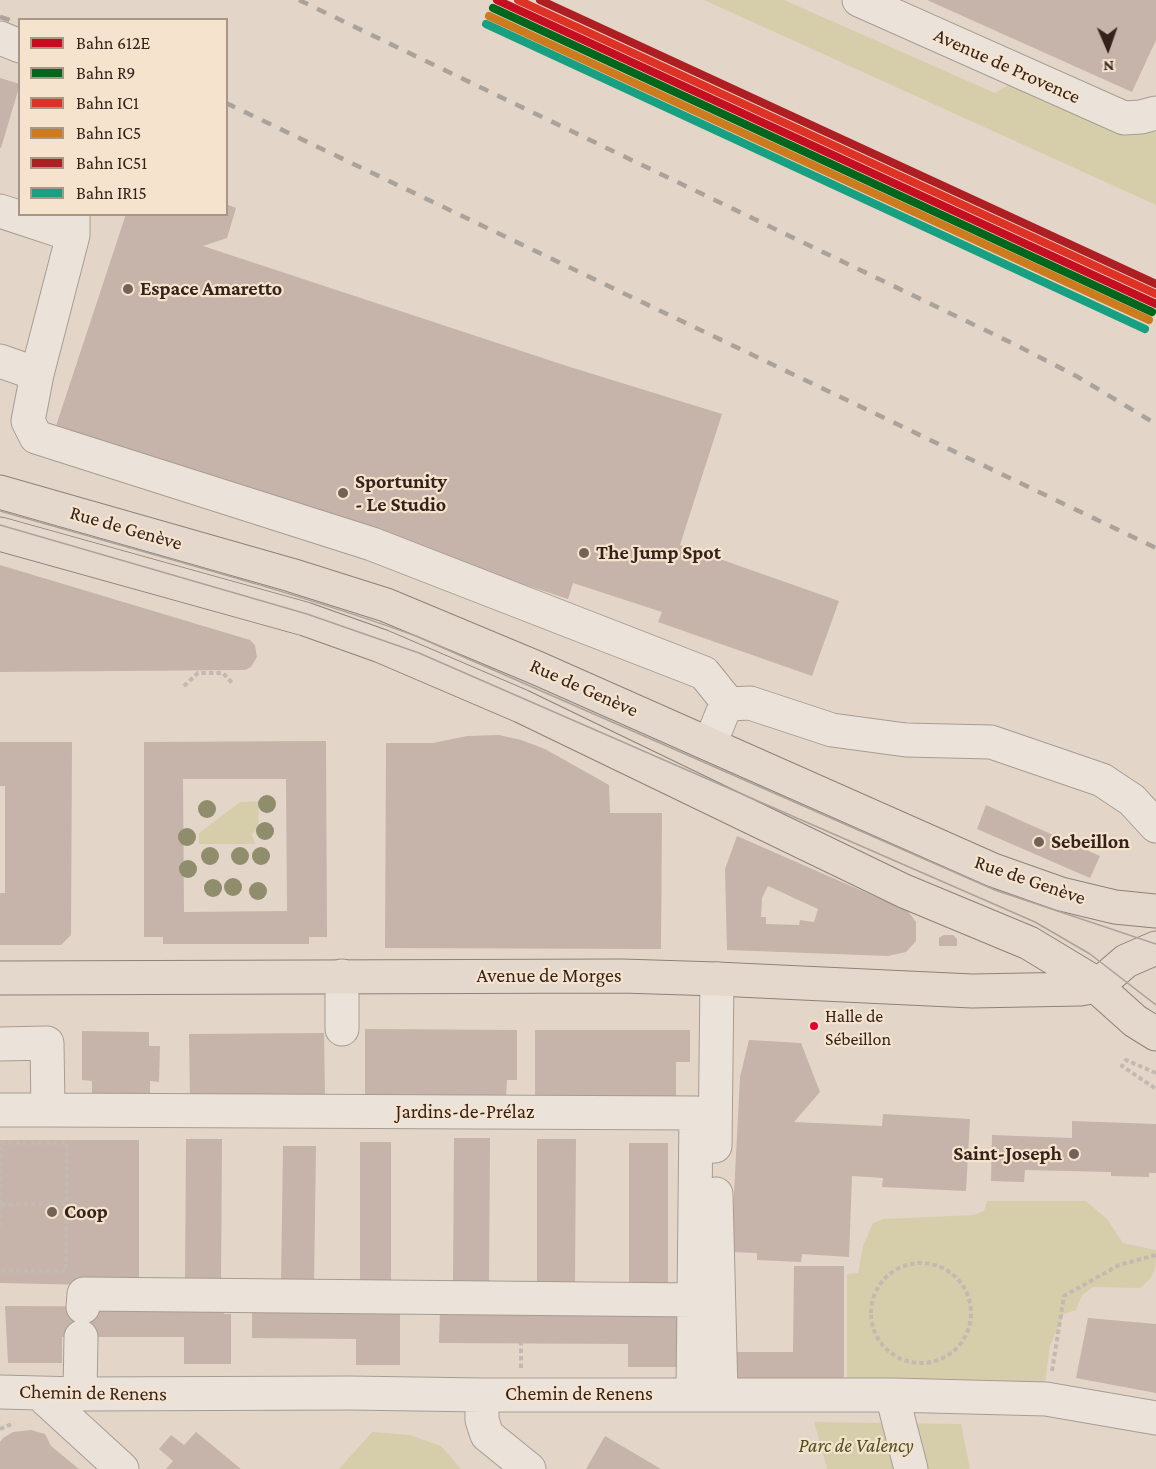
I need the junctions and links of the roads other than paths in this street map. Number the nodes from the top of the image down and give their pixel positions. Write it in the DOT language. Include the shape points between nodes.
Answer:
graph roads {
  1 [pos="860,0"];
  2 [pos="0,38"];
  3 [pos="18,45"];
  4 [pos="1156,113"];
  5 [pos="0,211"];
  6 [pos="18,214"];
  7 [pos="26,216"];
  8 [pos="73,225"];
  9 [pos="0,361"];
  10 [pos="37,374"];
  11 [pos="0,492"];
  12 [pos="0,534"];
  13 [pos="729,704"];
  14 [pos="710,744"];
  15 [pos="1156,826"];
  16 [pos="1156,911"];
  17 [pos="1152,953"];
  18 [pos="342,976"];
  19 [pos="0,978"];
  20 [pos="717,978"];
  21 [pos="1097,986"];
  22 [pos="342,1029"];
  23 [pos="1156,1034"];
  24 [pos="5,1036"];
  25 [pos="0,1110"];
  26 [pos="48,1110"];
  27 [pos="693,1300"];
  28 [pos="0,1392"];
  29 [pos="707,1393"];
  30 [pos="80,1394"];
  31 [pos="482,1395"];
  32 [pos="892,1395"];
  33 [pos="31,1406"];
  34 [pos="1156,1418"];
  35 [pos="122,1469"];
  36 [pos="529,1469"];
  37 [pos="911,1469"];
  1 -- 4 [label="street, Avenue de Provence" via="1124,118"];
  2 -- 3 [label="street"];
  5 -- 6 [label="street"];
  7 -- 8 [label="street"];
  8 -- 10 [label="street"];
  9 -- 10 [label="street"];
  10 -- 13 [label="street" via="28,421 36,438 372,544 704,673"];
  11 -- 14 [label="main road, Rue de Genève" via="386,605"];
  12 -- 21 [label="main road, Rue de Genève" via="305,620 381,646 536,713 904,891 1029,943"];
  13 -- 14 [label="street"];
  13 -- 15 [label="street" via="750,703 832,730 906,740 991,742 1102,780 1132,800"];
  14 -- 16 [label="main road, Rue de Genève" via="993,870 1061,894 1115,907"];
  17 -- 21 [label="main road" via="1126,961"];
  18 -- 19 [label="main road, Avenue de Morges"];
  18 -- 20 [label="main road, Avenue de Morges"];
  18 -- 22 [label="street"];
  20 -- 21 [label="main road, Avenue de Morges" via="972,991"];
  20 -- 29 [label="street"];
  21 -- 23 [label="main road" via="1135,1021"];
  24 -- 26 [label="street" via="47,1043"];
  25 -- 26 [label="street"];
  26 -- 27 [label="street, Jardins-de-Prélaz" via="696,1113"];
  27 -- 29 [label="street, Jardins-de-Prélaz"];
  27 -- 30 [label="street" via="84,1294"];
  28 -- 33 [label="street, Chemin de Renens"];
  29 -- 31 [label="street, Chemin de Renens"];
  29 -- 32 [label="street, Chemin de Renens"];
  30 -- 31 [label="street, Chemin de Renens"];
  30 -- 33 [label="street, Chemin de Renens"];
  31 -- 36 [label="street" via="482,1420 487,1435"];
  32 -- 34 [label="street, Chemin de Renens" via="1047,1399"];
  32 -- 37 [label="street"];
  33 -- 35 [label="street"];
}
